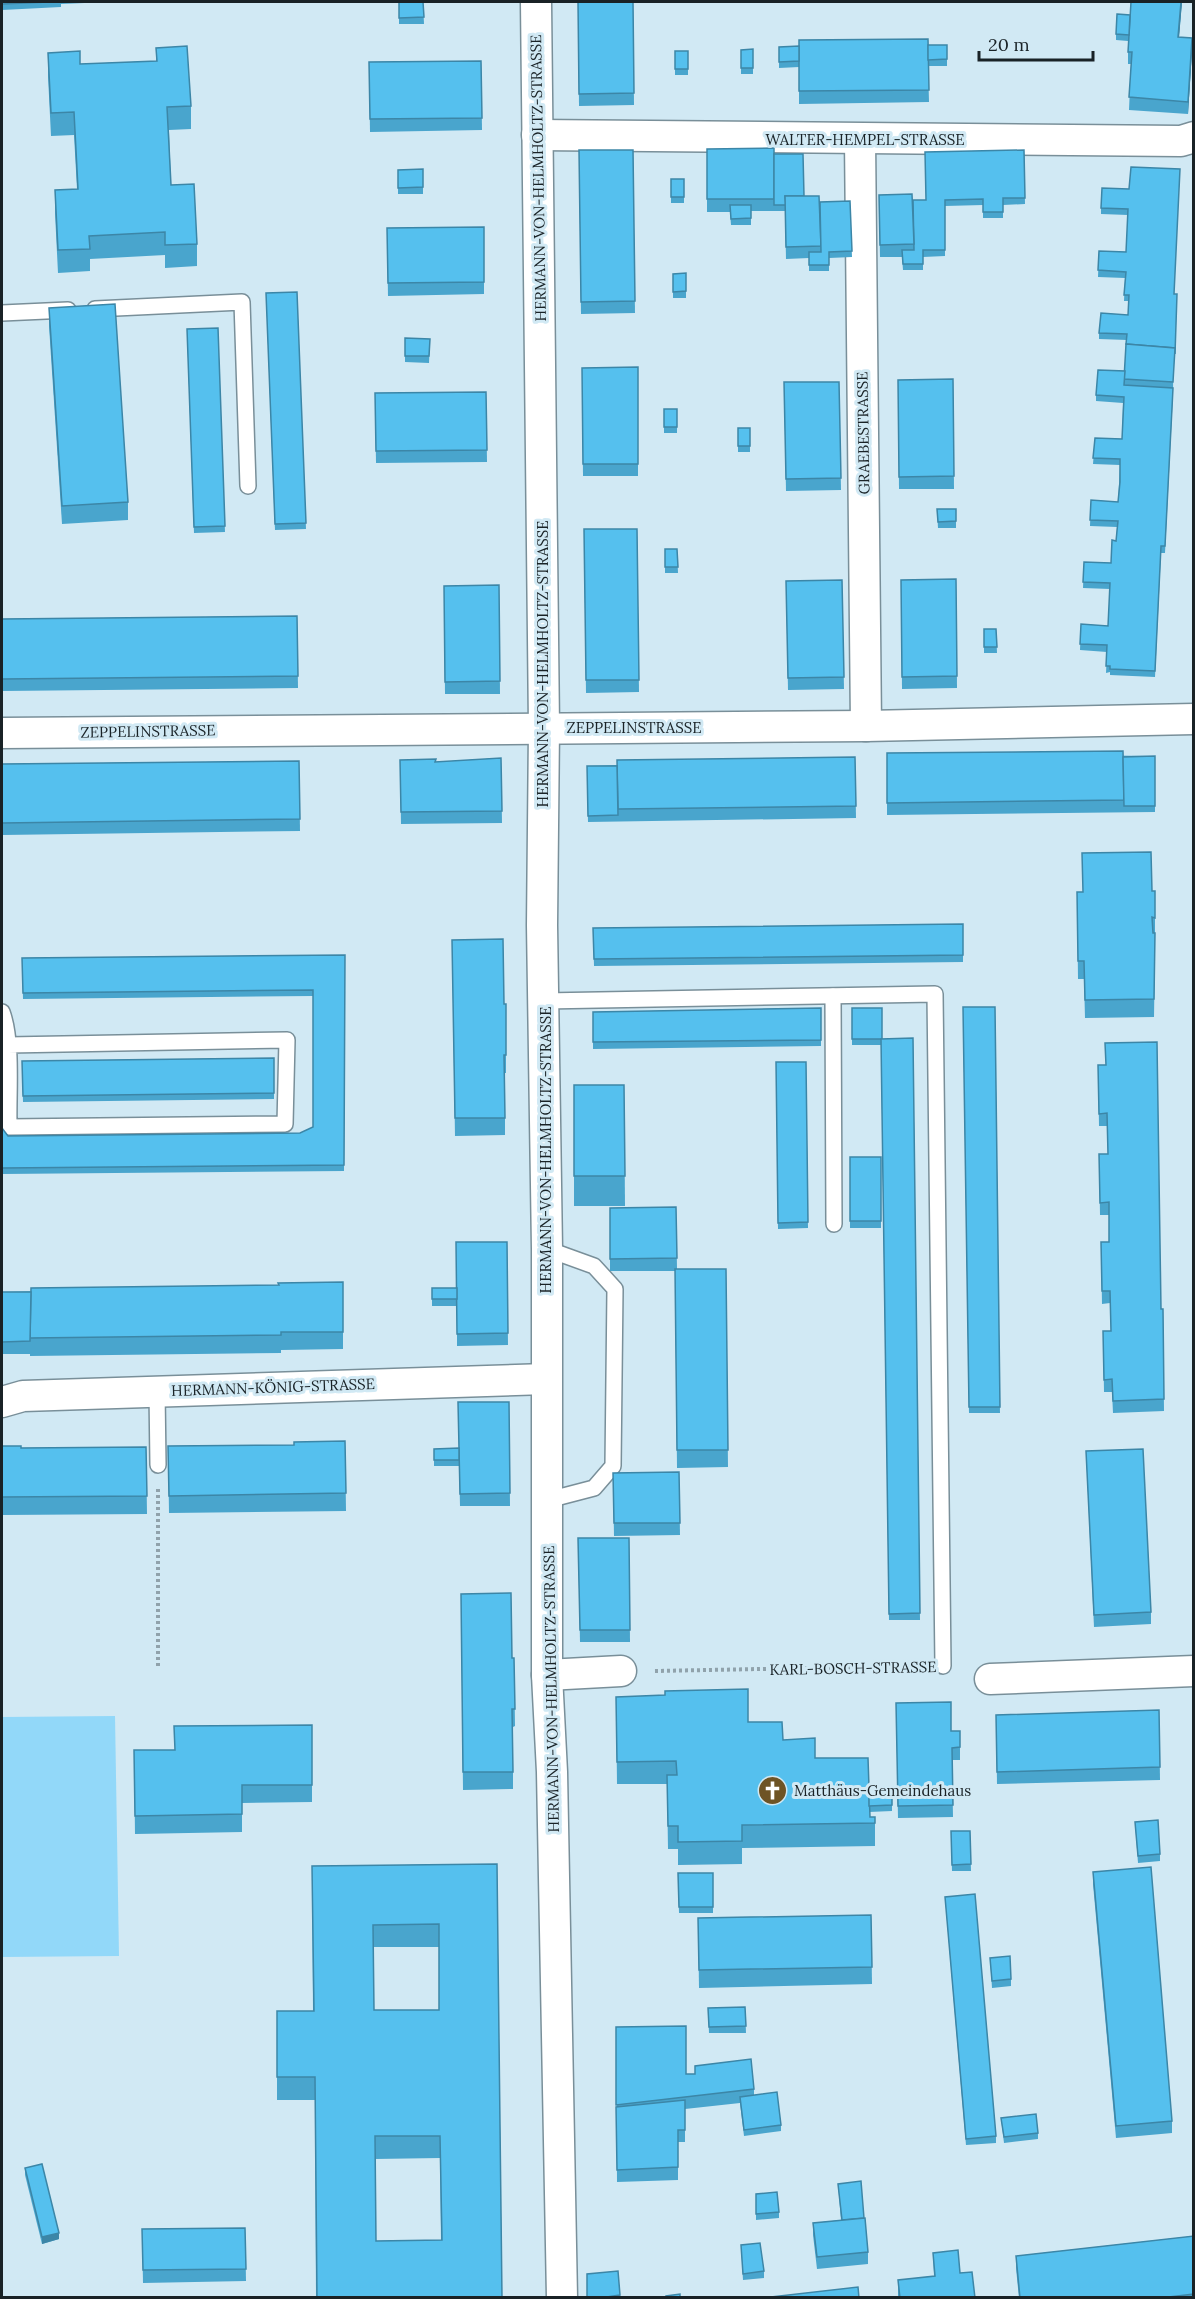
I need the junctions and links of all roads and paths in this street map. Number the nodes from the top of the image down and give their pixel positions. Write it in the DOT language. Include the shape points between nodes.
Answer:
graph roads {
  1 [pos="536,2"];
  2 [pos="537,135"];
  3 [pos="1194,137"];
  4 [pos="860,139"];
  5 [pos="2,313"];
  6 [pos="248,486"];
  7 [pos="1194,719"];
  8 [pos="866,726"];
  9 [pos="544,728"];
  10 [pos="2,733"];
  11 [pos="833,996"];
  12 [pos="544,1001"];
  13 [pos="2,1012"];
  14 [pos="8,1045"];
  15 [pos="834,1224"];
  16 [pos="547,1249"];
  17 [pos="546,1379"];
  18 [pos="157,1391"];
  19 [pos="2,1402"];
  20 [pos="158,1465"];
  21 [pos="548,1500"];
  22 [pos="158,1666"];
  23 [pos="943,1666"];
  24 [pos="621,1671"];
  25 [pos="1194,1671"];
  26 [pos="547,1675"];
  27 [pos="990,1679"];
  28 [pos="562,2298"];
  1 -- 2 [label="street, HERMANN-VON-HELMHOLTZ-STRASSE"];
  2 -- 4 [label="street, WALTER-HEMPEL-STRASSE"];
  2 -- 9 [label="street, HERMANN-VON-HELMHOLTZ-STRASSE"];
  3 -- 4 [label="street, WALTER-HEMPEL-STRASSE" via="1181,141"];
  4 -- 8 [label="street, GRAEBESTRASSE"];
  5 -- 6 [label="lane" via="242,302"];
  7 -- 8 [label="street, ZEPPELINSTRASSE"];
  8 -- 9 [label="street, ZEPPELINSTRASSE"];
  9 -- 10 [label="street, ZEPPELINSTRASSE"];
  9 -- 12 [label="street, HERMANN-VON-HELMHOLTZ-STRASSE"];
  11 -- 12 [label="lane"];
  11 -- 15 [label="lane"];
  11 -- 23 [label="lane" via="935,994"];
  12 -- 16 [label="street, HERMANN-VON-HELMHOLTZ-STRASSE"];
  13 -- 14 [label="lane" via="8,1027"];
  14 -- 14 [label="lane" via="9,1127 285,1124 287,1040"];
  16 -- 17 [label="street, HERMANN-VON-HELMHOLTZ-STRASSE"];
  16 -- 21 [label="lane" via="594,1266 615,1289 614,1466 594,1488"];
  17 -- 18 [label="street, HERMANN-KÖNIG-STRASSE"];
  17 -- 21 [label="street, HERMANN-VON-HELMHOLTZ-STRASSE"];
  18 -- 19 [label="street, HERMANN-KÖNIG-STRASSE" via="23,1396"];
  18 -- 20 [label="lane"];
  20 -- 22 [label="path"];
  21 -- 26 [label="street, HERMANN-VON-HELMHOLTZ-STRASSE"];
  23 -- 24 [label="path, KARL-BOSCH-STRASSE"];
  24 -- 26 [label="street"];
  25 -- 27 [label="street"];
  26 -- 28 [label="street, HERMANN-VON-HELMHOLTZ-STRASSE" via="553,1784"];
}
